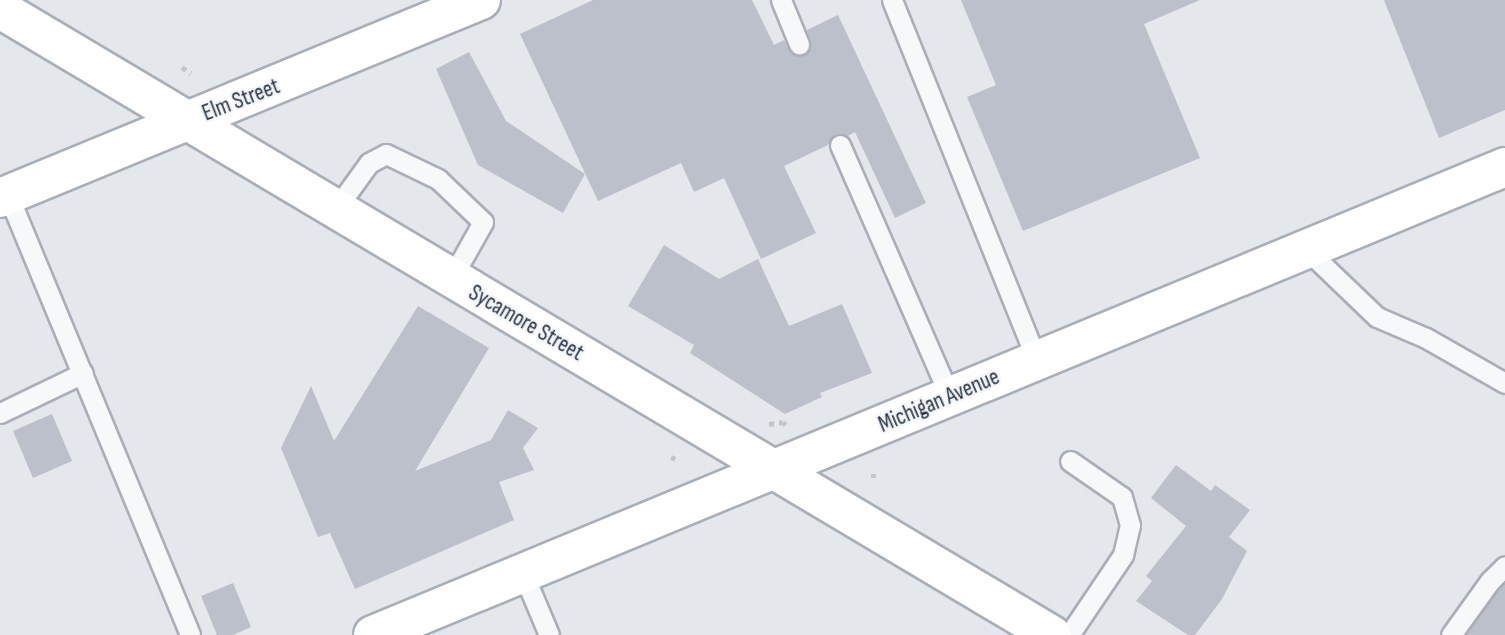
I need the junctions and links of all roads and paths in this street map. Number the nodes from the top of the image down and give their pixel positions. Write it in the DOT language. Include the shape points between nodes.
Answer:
graph roads {
  1 [pos="481,0"];
  2 [pos="781,0"];
  3 [pos="892,0"];
  4 [pos="0,9"];
  5 [pos="799,44"];
  6 [pos="182,67"];
  7 [pos="191,73"];
  8 [pos="186,121"];
  9 [pos="839,145"];
  10 [pos="1505,167"];
  11 [pos="4,196"];
  12 [pos="335,210"];
  13 [pos="1306,249"];
  14 [pos="451,279"];
  15 [pos="1037,360"];
  16 [pos="83,373"];
  17 [pos="1505,383"];
  18 [pos="950,397"];
  19 [pos="0,413"];
  20 [pos="782,422"];
  21 [pos="769,424"];
  22 [pos="671,457"];
  23 [pos="679,460"];
  24 [pos="1070,461"];
  25 [pos="775,469"];
  26 [pos="871,476"];
  27 [pos="878,476"];
  28 [pos="1505,566"];
  29 [pos="523,573"];
  30 [pos="190,635"];
  31 [pos="373,635"];
  32 [pos="549,635"];
  33 [pos="1052,635"];
  34 [pos="1069,635"];
  35 [pos="1451,635"];
  1 -- 8 [label="main road, Elm Street"];
  2 -- 5 [label="lane"];
  3 -- 15 [label="lane"];
  4 -- 8 [label="main road, Sycamore Street"];
  6 -- 7 [label="path"];
  8 -- 11 [label="main road, Elm Street"];
  8 -- 12 [label="main road, Sycamore Street"];
  9 -- 18 [label="lane"];
  10 -- 13 [label="main road, Michigan Avenue"];
  11 -- 16 [label="lane"];
  12 -- 14 [label="main road, Sycamore Street"];
  12 -- 14 [label="lane" via="369,163 386,154 438,179 482,222"];
  13 -- 15 [label="main road, Michigan Avenue"];
  13 -- 17 [label="lane" via="1377,317 1426,338"];
  14 -- 25 [label="main road, Sycamore Street"];
  15 -- 18 [label="main road, Michigan Avenue"];
  16 -- 19 [label="lane"];
  16 -- 30 [label="lane"];
  18 -- 25 [label="main road, Michigan Avenue"];
  20 -- 21 [label="path"];
  22 -- 23 [label="path"];
  24 -- 34 [label="lane" via="1122,498 1130,525 1123,555"];
  25 -- 29 [label="main road, Michigan Avenue"];
  25 -- 33 [label="main road, Sycamore Street"];
  26 -- 27 [label="path"];
  28 -- 35 [label="lane"];
  29 -- 31 [label="main road, Michigan Avenue"];
  29 -- 32 [label="lane"];
}
